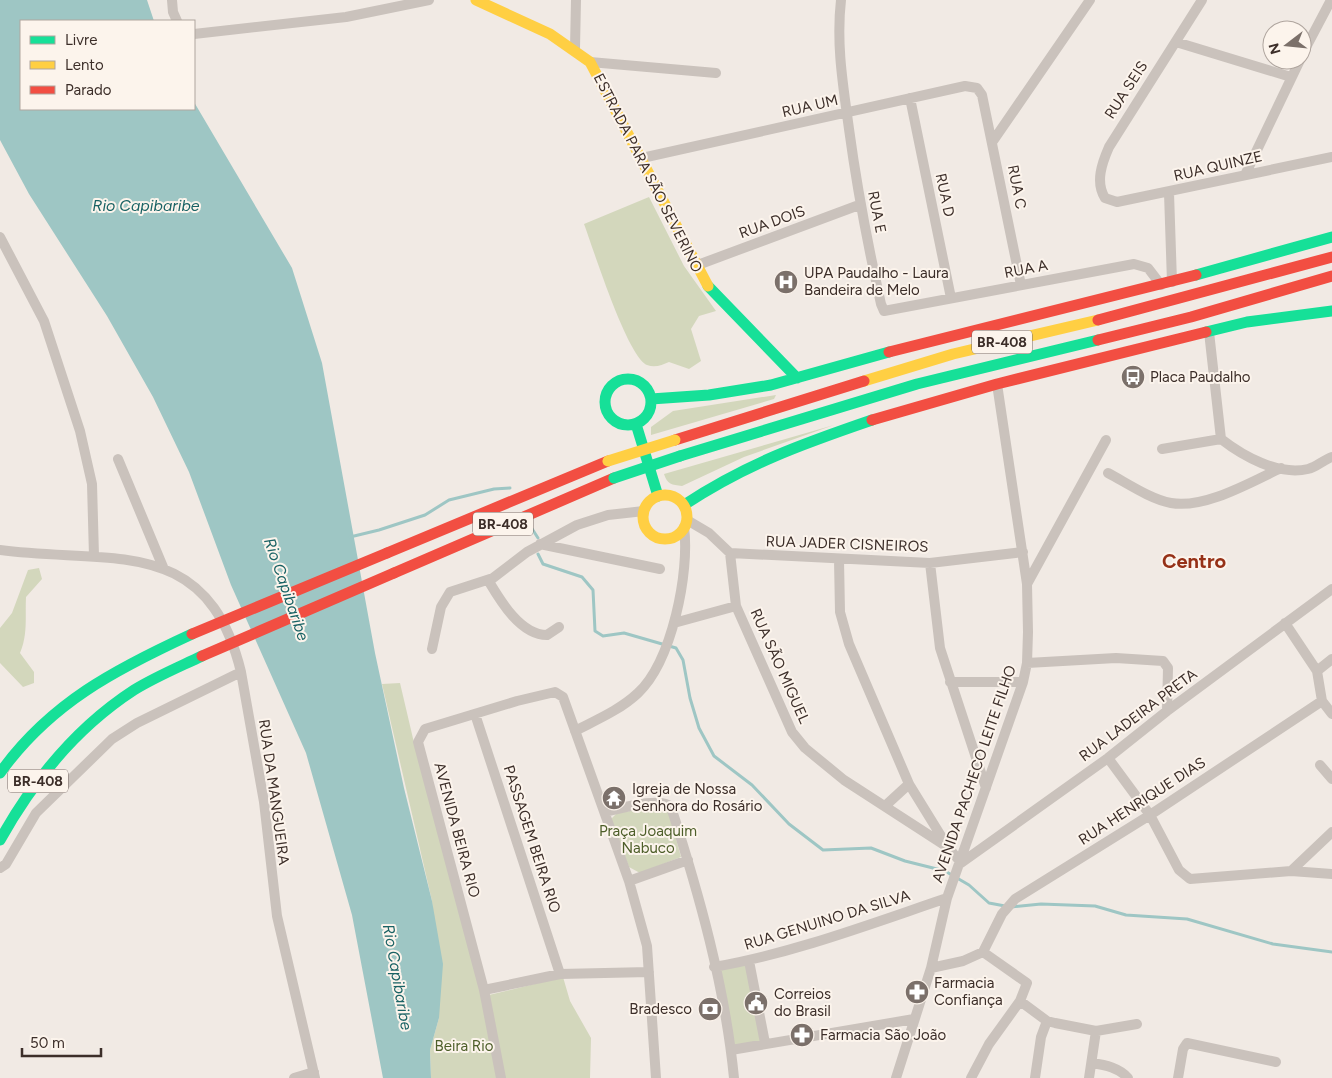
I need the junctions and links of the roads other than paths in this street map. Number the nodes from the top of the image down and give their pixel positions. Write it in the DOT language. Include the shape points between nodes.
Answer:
graph roads {
  1 [pos="172,0"];
  2 [pos="429,0"];
  3 [pos="476,0"];
  4 [pos="576,0"];
  5 [pos="841,0"];
  6 [pos="1090,0"];
  7 [pos="1202,0"];
  8 [pos="1330,0"];
  9 [pos="177,20"];
  10 [pos="195,34"];
  11 [pos="1312,35"];
  12 [pos="1176,42"];
  13 [pos="575,48"];
  14 [pos="590,62"];
  15 [pos="1295,70"];
  16 [pos="716,73"];
  17 [pos="1291,77"];
  18 [pos="982,95"];
  19 [pos="910,98"];
  20 [pos="847,113"];
  21 [pos="993,141"];
  22 [pos="1332,157"];
  23 [pos="642,158"];
  24 [pos="1245,175"];
  25 [pos="1169,193"];
  26 [pos="1110,201"];
  27 [pos="860,205"];
  28 [pos="0,237"];
  29 [pos="1332,237"];
  30 [pos="1332,257"];
  31 [pos="695,266"];
  32 [pos="1332,276"];
  33 [pos="1172,282"];
  34 [pos="1021,285"];
  35 [pos="1161,285"];
  36 [pos="951,298"];
  37 [pos="1332,311"];
  38 [pos="889,312"];
  39 [pos="1209,332"];
  40 [pos="797,378"];
  41 [pos="997,384"];
  42 [pos="651,399"];
  43 [pos="636,424"];
  44 [pos="1221,439"];
  45 [pos="1106,440"];
  46 [pos="1162,449"];
  47 [pos="1332,457"];
  48 [pos="118,459"];
  49 [pos="1281,468"];
  50 [pos="1108,473"];
  51 [pos="658,496"];
  52 [pos="684,506"];
  53 [pos="644,511"];
  54 [pos="686,524"];
  55 [pos="540,544"];
  56 [pos="0,550"];
  57 [pos="1022,552"];
  58 [pos="730,553"];
  59 [pos="94,556"];
  60 [pos="839,560"];
  61 [pos="930,563"];
  62 [pos="163,567"];
  63 [pos="660,568"];
  64 [pos="488,580"];
  65 [pos="1026,584"];
  66 [pos="1332,589"];
  67 [pos="736,606"];
  68 [pos="674,623"];
  69 [pos="1285,623"];
  70 [pos="559,627"];
  71 [pos="432,649"];
  72 [pos="1332,659"];
  73 [pos="1027,662"];
  74 [pos="1317,671"];
  75 [pos="241,672"];
  76 [pos="950,682"];
  77 [pos="1023,682"];
  78 [pos="1322,702"];
  79 [pos="1167,711"];
  80 [pos="475,714"];
  81 [pos="1332,714"];
  82 [pos="575,731"];
  83 [pos="1108,758"];
  84 [pos="1320,765"];
  85 [pos="0,773"];
  86 [pos="1332,779"];
  87 [pos="908,784"];
  88 [pos="986,788"];
  89 [pos="885,806"];
  90 [pos="605,812"];
  91 [pos="1150,815"];
  92 [pos="1332,832"];
  93 [pos="0,840"];
  94 [pos="948,848"];
  95 [pos="688,860"];
  96 [pos="0,868"];
  97 [pos="1291,870"];
  98 [pos="957,872"];
  99 [pos="1332,874"];
  100 [pos="629,881"];
  101 [pos="947,898"];
  102 [pos="983,952"];
  103 [pos="749,961"];
  104 [pos="714,967"];
  105 [pos="931,968"];
  106 [pos="649,972"];
  107 [pos="560,974"];
  108 [pos="484,990"];
  109 [pos="1020,1000"];
  110 [pos="914,1019"];
  111 [pos="1047,1021"];
  112 [pos="1137,1024"];
  113 [pos="1096,1031"];
  114 [pos="765,1043"];
  115 [pos="731,1050"];
  116 [pos="1092,1062"];
  117 [pos="1276,1062"];
  118 [pos="314,1075"];
  119 [pos="1126,1075"];
  120 [pos="294,1078"];
  121 [pos="501,1078"];
  122 [pos="656,1078"];
  123 [pos="734,1078"];
  124 [pos="896,1078"];
  125 [pos="971,1078"];
  126 [pos="1035,1078"];
  127 [pos="1088,1078"];
  128 [pos="1178,1078"];
  1 -- 9 [label="street"];
  2 -- 10 [label="street" via="346,17"];
  3 -- 13 [label="main road, ESTRADA PARA SÃO SEVERINO"];
  4 -- 13 [label="street"];
  5 -- 20 [label="street, RUA E" via="838,47"];
  6 -- 21 [label="street"];
  7 -- 12 [label="street, RUA SEIS"];
  8 -- 11 [label="street"];
  12 -- 17 [label="street"];
  12 -- 26 [label="street, RUA SEIS" via="1119,129 1104,158 1101,192"];
  13 -- 14 [label="main road, ESTRADA PARA SÃO SEVERINO"];
  14 -- 16 [label="street"];
  14 -- 23 [label="main road, ESTRADA PARA SÃO SEVERINO"];
  15 -- 17 [label="street"];
  17 -- 24 [label="street"];
  18 -- 19 [label="street, RUA UM" via="977,88 969,86"];
  18 -- 21 [label="street, RUA C"];
  19 -- 20 [label="street, RUA UM"];
  19 -- 36 [label="street, RUA D"];
  20 -- 23 [label="street, RUA UM"];
  20 -- 27 [label="street, RUA E"];
  21 -- 34 [label="street, RUA C"];
  22 -- 24 [label="street, RUA QUINZE"];
  23 -- 31 [label="main road, ESTRADA PARA SÃO SEVERINO"];
  24 -- 25 [label="street, RUA QUINZE"];
  25 -- 26 [label="street, RUA QUINZE"];
  25 -- 33 [label="street"];
  27 -- 31 [label="street, RUA DOIS"];
  27 -- 38 [label="street, RUA E" via="881,304 884,311"];
  28 -- 59 [label="street" via="44,321 80,431 92,484"];
  29 -- 33 [label="main road"];
  30 -- 85 [label="main road, BR-408, bridge" via="1145,309 953,354 608,462 192,634 112,672 76,695 36,730"];
  31 -- 40 [label="main road, ESTRADA PARA SÃO SEVERINO" via="719,300"];
  32 -- 93 [label="main road, BR-408, bridge" via="1191,317 917,384 680,456 545,506 202,656 125,696 86,728 32,788"];
  33 -- 35 [label="main road"];
  34 -- 35 [label="street, RUA A" via="1134,264 1148,268"];
  34 -- 36 [label="street, RUA A"];
  35 -- 40 [label="main road" via="943,337"];
  36 -- 38 [label="street, RUA A"];
  37 -- 39 [label="main road" via="1262,320"];
  39 -- 41 [label="main road"];
  39 -- 44 [label="street"];
  40 -- 42 [label="main road" via="744,390"];
  41 -- 52 [label="main road" via="813,440 739,470"];
  41 -- 57 [label="street, AVENIDA PACHECO LEITE FILHO"];
  42 -- 43 [label="main road" via="648,414"];
  42 -- 43 [label="main road" via="644,386 631,379 616,382 607,393 606,408 614,420"];
  43 -- 51 [label="main road"];
  44 -- 46 [label="street"];
  44 -- 49 [label="street" via="1250,459"];
  45 -- 65 [label="street"];
  47 -- 49 [label="street" via="1310,469"];
  48 -- 62 [label="street"];
  49 -- 50 [label="street" via="1222,495 1181,503 1160,499"];
  51 -- 52 [label="main road" via="672,496"];
  51 -- 53 [label="main road" via="651,499"];
  52 -- 54 [label="main road"];
  53 -- 54 [label="main road" via="644,525 653,536 674,537"];
  53 -- 55 [label="street" via="591,520"];
  54 -- 58 [label="street" via="709,533"];
  54 -- 68 [label="street" via="686,558"];
  55 -- 63 [label="street"];
  55 -- 64 [label="street"];
  56 -- 59 [label="street, RUA DA MANGUEIRA"];
  57 -- 61 [label="street, RUA JADER CISNEIROS"];
  57 -- 65 [label="street, AVENIDA PACHECO LEITE FILHO"];
  58 -- 60 [label="street, RUA JADER CISNEIROS"];
  58 -- 67 [label="street, RUA SÃO MIGUEL"];
  59 -- 62 [label="street, RUA DA MANGUEIRA"];
  60 -- 61 [label="street, RUA JADER CISNEIROS"];
  60 -- 87 [label="street" via="838,593 842,623"];
  61 -- 76 [label="street" via="938,635"];
  62 -- 75 [label="street, RUA DA MANGUEIRA" via="184,580 218,612"];
  64 -- 70 [label="street" via="507,608 530,630 547,635"];
  64 -- 71 [label="street" via="447,594"];
  65 -- 73 [label="street, AVENIDA PACHECO LEITE FILHO"];
  66 -- 69 [label="street, RUA LADEIRA PRETA"];
  67 -- 68 [label="street"];
  67 -- 89 [label="street, RUA SÃO MIGUEL" via="792,732 820,761"];
  68 -- 82 [label="street" via="664,654 638,692"];
  69 -- 74 [label="street"];
  69 -- 79 [label="street, RUA LADEIRA PRETA"];
  72 -- 74 [label="street"];
  73 -- 77 [label="street, AVENIDA PACHECO LEITE FILHO"];
  73 -- 79 [label="street" via="1116,658 1163,661 1168,668"];
  74 -- 78 [label="street"];
  75 -- 96 [label="street" via="136,723 112,739 36,813 6,864"];
  75 -- 118 [label="street, RUA DA MANGUEIRA" via="264,802 277,916"];
  76 -- 77 [label="street"];
  76 -- 88 [label="street"];
  77 -- 88 [label="street, AVENIDA PACHECO LEITE FILHO"];
  78 -- 81 [label="street"];
  78 -- 91 [label="street, RUA HENRIQUE DIAS"];
  79 -- 83 [label="street, RUA LADEIRA PRETA"];
  80 -- 82 [label="street, AVENIDA BEIRA RIO" via="548,692 561,694"];
  80 -- 107 [label="street, PASSAGEM BEIRA RIO"];
  80 -- 108 [label="street, AVENIDA BEIRA RIO" via="425,730 418,742"];
  82 -- 90 [label="street"];
  83 -- 91 [label="street"];
  83 -- 98 [label="street, RUA LADEIRA PRETA"];
  84 -- 86 [label="street"];
  87 -- 89 [label="street"];
  87 -- 94 [label="street"];
  88 -- 98 [label="street, AVENIDA PACHECO LEITE FILHO"];
  89 -- 94 [label="street, RUA SÃO MIGUEL"];
  90 -- 95 [label="street" via="651,803 668,804"];
  90 -- 100 [label="street"];
  91 -- 97 [label="street" via="1179,870 1190,879"];
  91 -- 102 [label="street, RUA HENRIQUE DIAS" via="1015,899 1002,914"];
  92 -- 97 [label="street"];
  94 -- 98 [label="street, RUA SÃO MIGUEL"];
  95 -- 100 [label="street"];
  95 -- 104 [label="street"];
  97 -- 99 [label="street"];
  98 -- 101 [label="street, AVENIDA PACHECO LEITE FILHO"];
  100 -- 106 [label="street" via="647,946"];
  101 -- 103 [label="street, RUA GENUINO DA SILVA"];
  101 -- 105 [label="street, AVENIDA PACHECO LEITE FILHO"];
  102 -- 105 [label="street" via="963,961"];
  102 -- 109 [label="street" via="1027,983"];
  103 -- 104 [label="street, RUA GENUINO DA SILVA"];
  103 -- 114 [label="street"];
  104 -- 115 [label="street"];
  105 -- 110 [label="street, AVENIDA PACHECO LEITE FILHO"];
  106 -- 107 [label="street"];
  106 -- 122 [label="street"];
  107 -- 108 [label="street"];
  108 -- 121 [label="street, AVENIDA BEIRA RIO"];
  109 -- 111 [label="street"];
  109 -- 125 [label="street" via="986,1049"];
  110 -- 114 [label="street"];
  110 -- 124 [label="street, AVENIDA PACHECO LEITE FILHO"];
  111 -- 113 [label="street"];
  111 -- 126 [label="street" via="1041,1037"];
  112 -- 113 [label="street"];
  113 -- 116 [label="street"];
  114 -- 115 [label="street"];
  115 -- 123 [label="street"];
  116 -- 119 [label="street"];
  116 -- 127 [label="street"];
  117 -- 128 [label="street" via="1189,1043 1183,1049"];
  118 -- 120 [label="street"];
}
